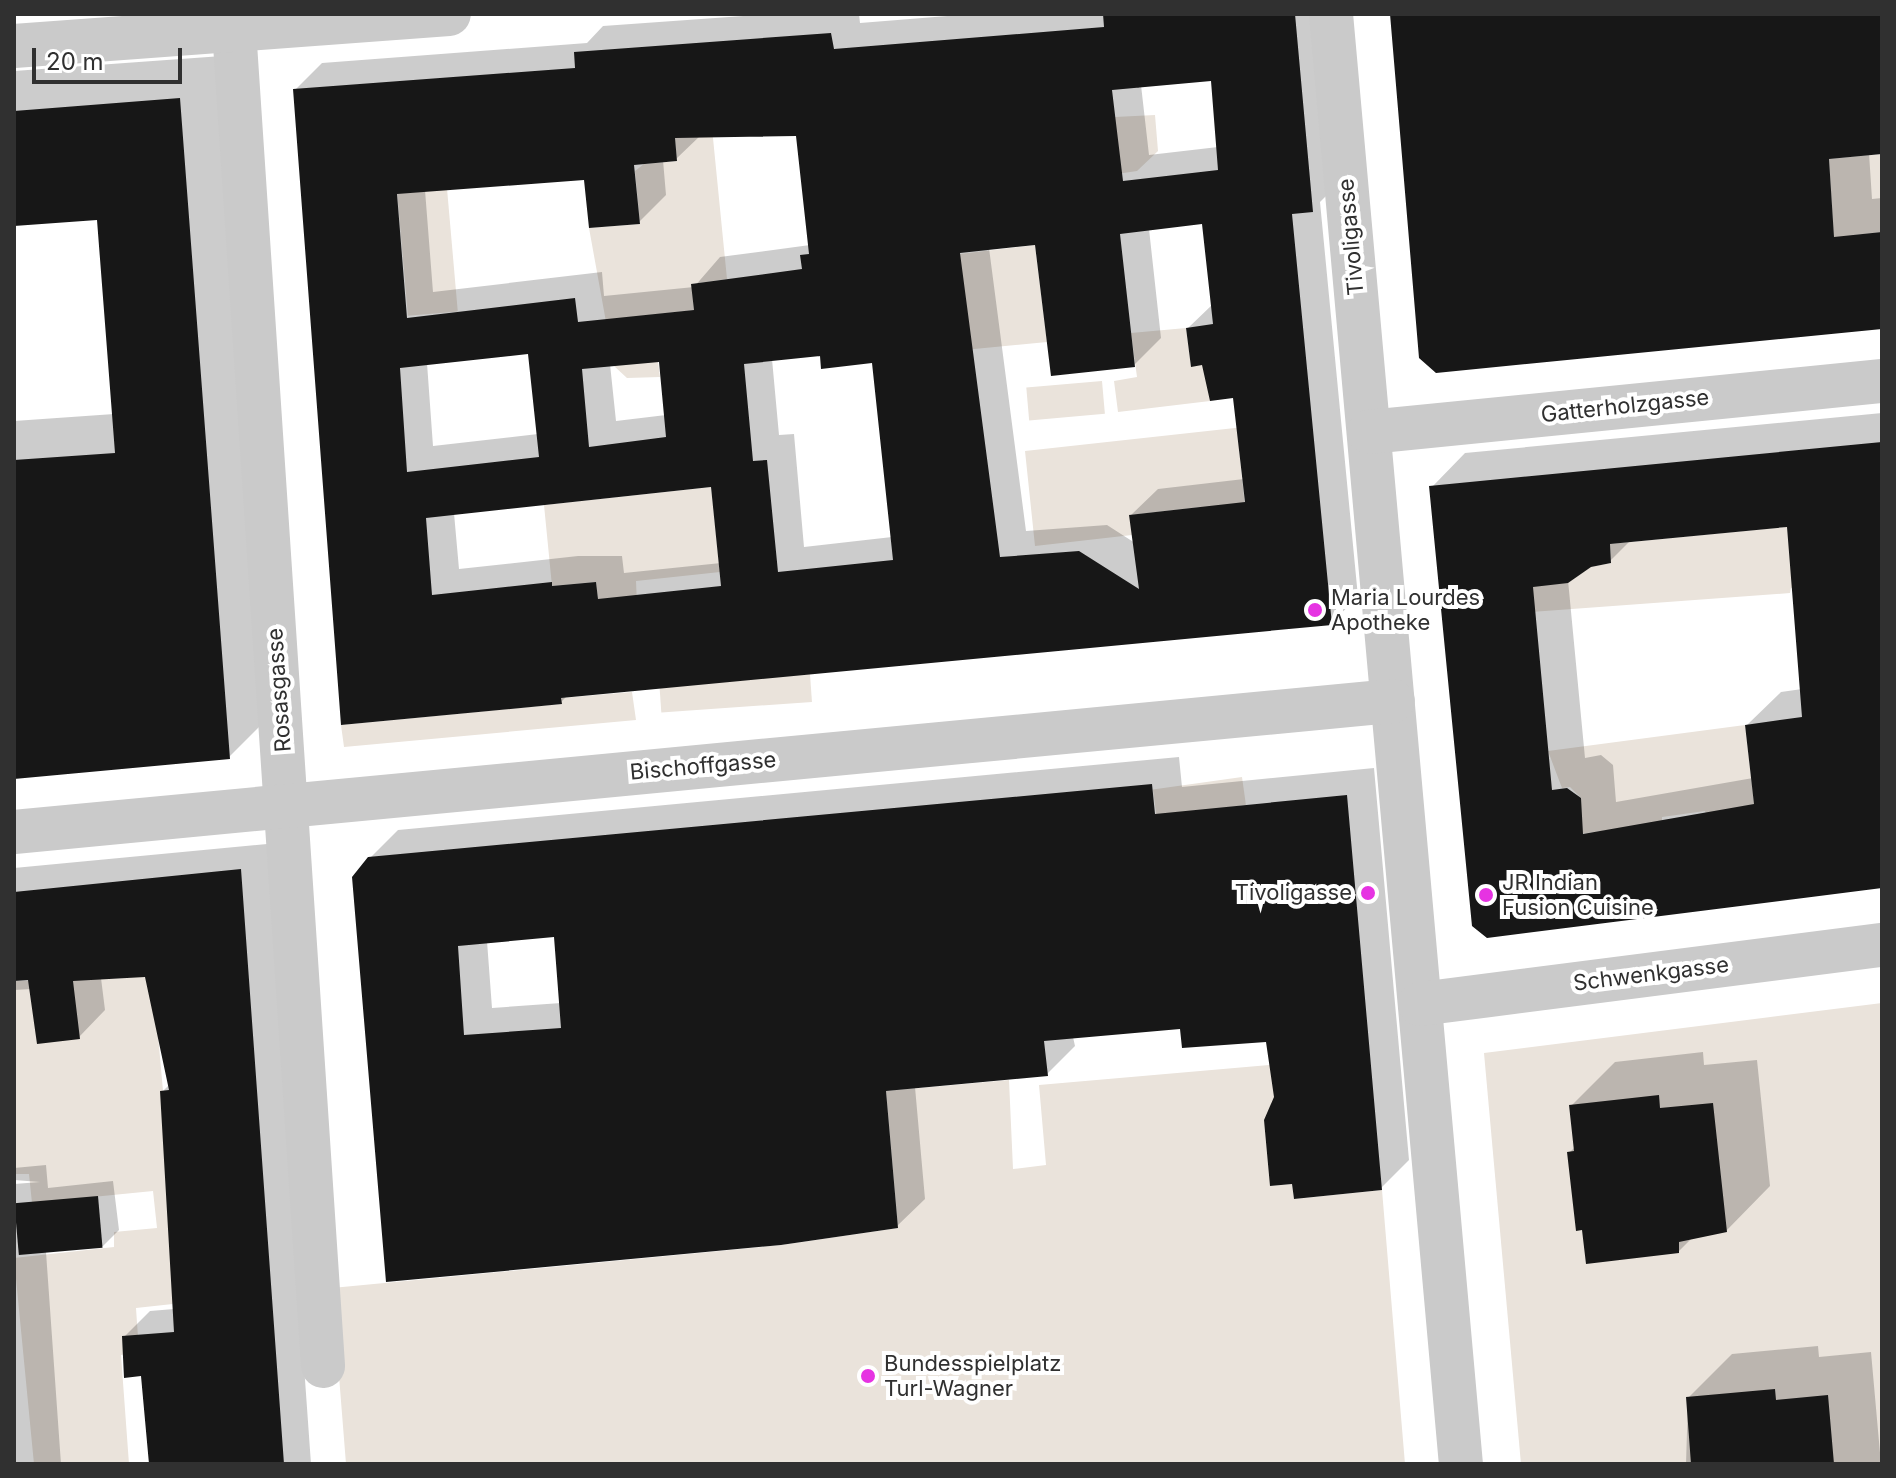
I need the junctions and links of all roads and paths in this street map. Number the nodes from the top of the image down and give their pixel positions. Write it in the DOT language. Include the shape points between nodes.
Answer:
graph roads {
  1 [pos="449,14"];
  2 [pos="1331,14"];
  3 [pos="234,21"];
  4 [pos="14,46"];
  5 [pos="1882,381"];
  6 [pos="1369,432"];
  7 [pos="1393,701"];
  8 [pos="287,805"];
  9 [pos="14,832"];
  10 [pos="1882,945"];
  11 [pos="1420,1004"];
  12 [pos="323,1366"];
  13 [pos="1461,1464"];
  1 -- 3 [label="street"];
  2 -- 6 [label="street, Tivoligasse"];
  3 -- 4 [label="street"];
  3 -- 8 [label="street, Rosasgasse"];
  5 -- 6 [label="street, Gatterholzgasse"];
  6 -- 7 [label="street, Tivoligasse"];
  7 -- 8 [label="street, Bischoffgasse"];
  7 -- 11 [label="street, Tivoligasse"];
  8 -- 9 [label="street, Bischoffgasse"];
  8 -- 12 [label="street, Rosasgasse"];
  10 -- 11 [label="street, Schwenkgasse"];
  11 -- 13 [label="street, Tivoligasse"];
}
